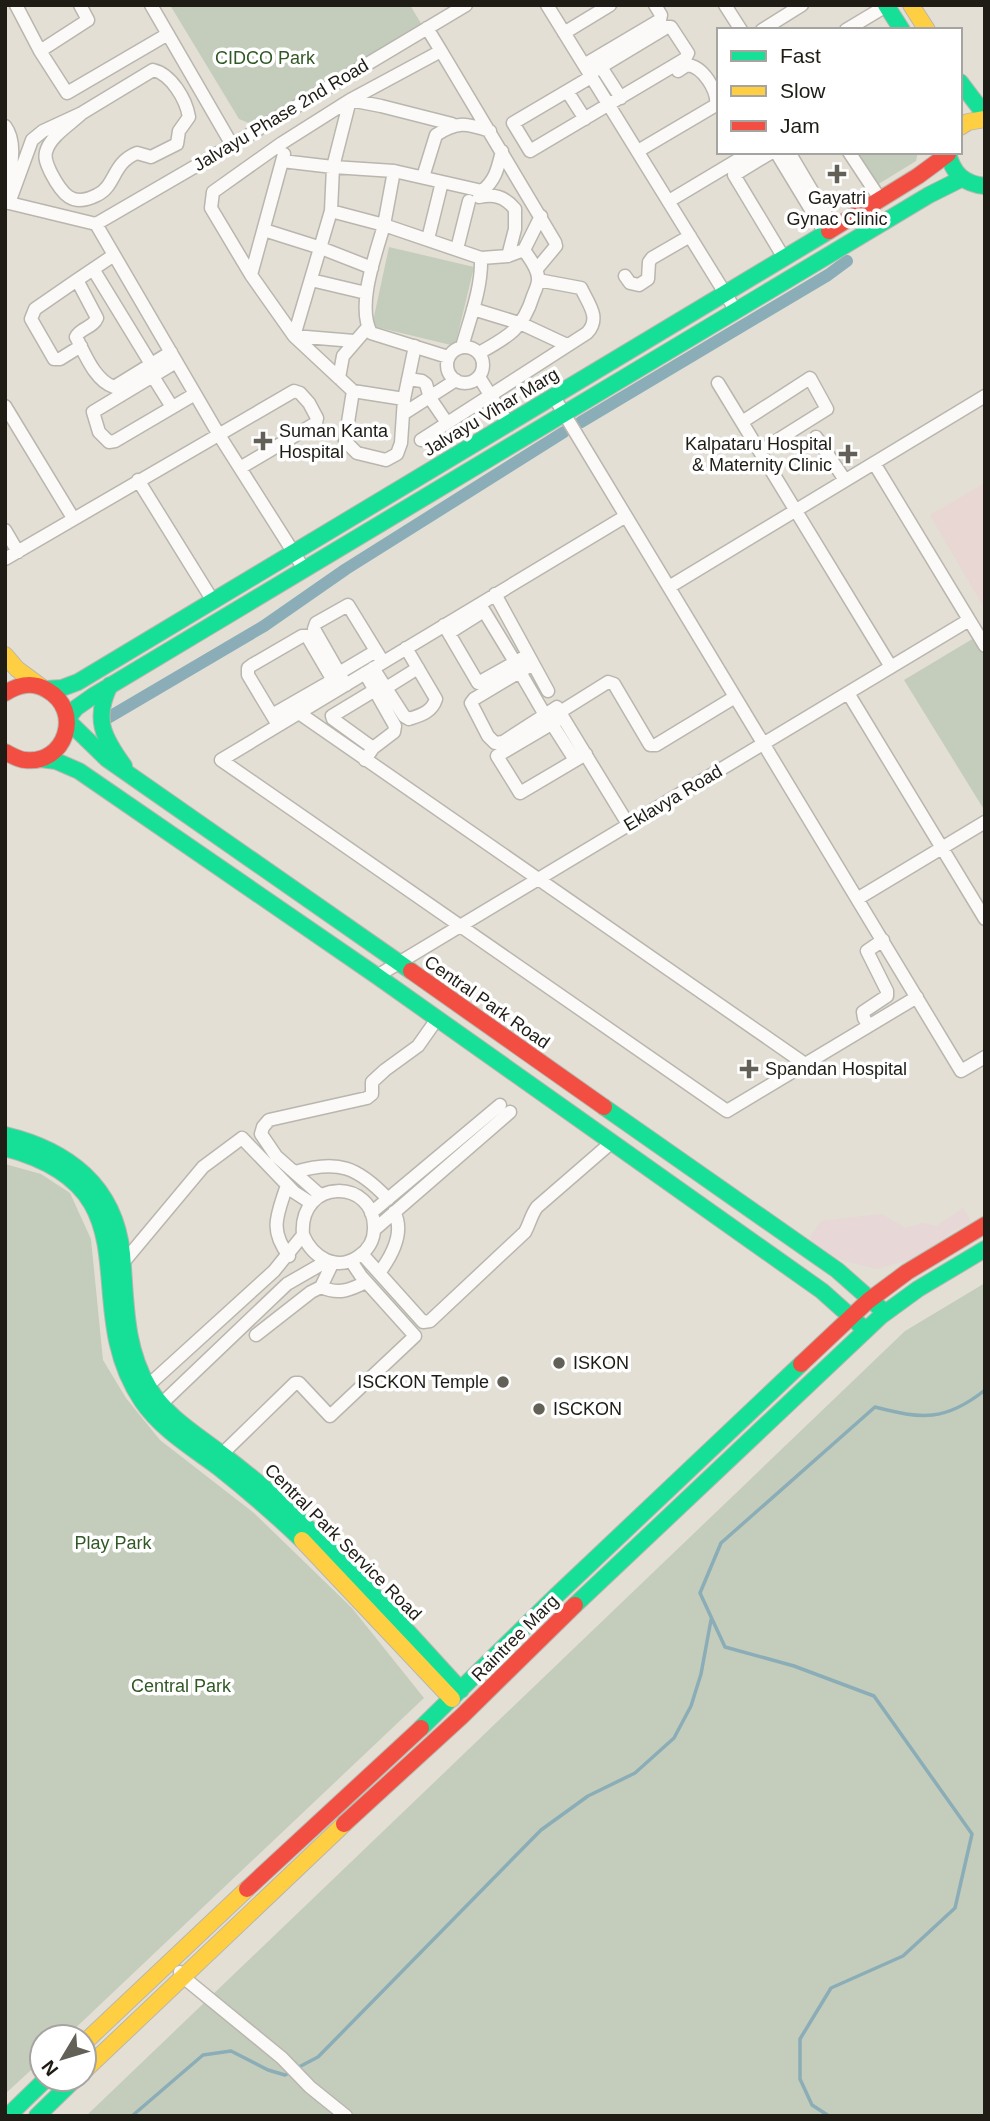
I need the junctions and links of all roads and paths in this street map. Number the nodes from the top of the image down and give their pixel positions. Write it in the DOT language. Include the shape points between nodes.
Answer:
graph roads {
  1 [pos="16,5"];
  2 [pos="80,5"];
  3 [pos="152,5"];
  4 [pos="466,5"];
  5 [pos="548,5"];
  6 [pos="610,5"];
  7 [pos="656,5"];
  8 [pos="725,5"];
  9 [pos="802,5"];
  10 [pos="886,5"];
  11 [pos="911,5"];
  12 [pos="427,28"];
  13 [pos="740,28"];
  14 [pos="766,28"];
  15 [pos="849,28"];
  16 [pos="901,28"];
  17 [pos="926,28"];
  18 [pos="564,33"];
  19 [pos="168,34"];
  20 [pos="40,51"];
  21 [pos="441,51"];
  22 [pos="591,71"];
  23 [pos="962,85"];
  24 [pos="567,91"];
  25 [pos="621,97"];
  26 [pos="350,100"];
  27 [pos="611,108"];
  28 [pos="82,113"];
  29 [pos="985,117"];
  30 [pos="585,118"];
  31 [pos="452,124"];
  32 [pos="5,126"];
  33 [pos="962,126"];
  34 [pos="490,131"];
  35 [pos="288,139"];
  36 [pos="232,145"];
  37 [pos="502,151"];
  38 [pos="638,151"];
  39 [pos="748,154"];
  40 [pos="771,154"];
  41 [pos="775,154"];
  42 [pos="790,154"];
  43 [pos="850,154"];
  44 [pos="947,154"];
  45 [pos="948,154"];
  46 [pos="282,161"];
  47 [pos="332,167"];
  48 [pos="394,172"];
  49 [pos="423,177"];
  50 [pos="961,179"];
  51 [pos="442,182"];
  52 [pos="984,187"];
  53 [pos="7,198"];
  54 [pos="880,199"];
  55 [pos="668,201"];
  56 [pos="331,211"];
  57 [pos="541,216"];
  58 [pos="96,224"];
  59 [pos="384,225"];
  60 [pos="264,230"];
  61 [pos="829,231"];
  62 [pos="690,236"];
  63 [pos="428,239"];
  64 [pos="321,248"];
  65 [pos="457,249"];
  66 [pos="524,250"];
  67 [pos="114,255"];
  68 [pos="508,256"];
  69 [pos="481,258"];
  70 [pos="784,258"];
  71 [pos="372,268"];
  72 [pos="93,269"];
  73 [pos="251,275"];
  74 [pos="537,275"];
  75 [pos="625,276"];
  76 [pos="311,279"];
  77 [pos="77,280"];
  78 [pos="366,293"];
  79 [pos="726,294"];
  80 [pos="473,309"];
  81 [pos="736,310"];
  82 [pos="522,324"];
  83 [pos="368,327"];
  84 [pos="294,335"];
  85 [pos="354,341"];
  86 [pos="566,345"];
  87 [pos="81,346"];
  88 [pos="415,346"];
  89 [pos="462,347"];
  90 [pos="479,353"];
  91 [pos="173,357"];
  92 [pos="448,357"];
  93 [pos="151,370"];
  94 [pos="339,378"];
  95 [pos="408,379"];
  96 [pos="476,379"];
  97 [pos="456,380"];
  98 [pos="718,383"];
  99 [pos="353,391"];
  100 [pos="195,394"];
  101 [pos="487,396"];
  102 [pos="554,397"];
  103 [pos="430,398"];
  104 [pos="984,399"];
  105 [pos="404,400"];
  106 [pos="5,406"];
  107 [pos="172,407"];
  108 [pos="403,414"];
  109 [pos="566,417"];
  110 [pos="742,422"];
  111 [pos="447,423"];
  112 [pos="506,427"];
  113 [pos="219,435"];
  114 [pos="816,437"];
  115 [pos="421,440"];
  116 [pos="760,451"];
  117 [pos="874,463"];
  118 [pos="240,468"];
  119 [pos="138,480"];
  120 [pos="845,480"];
  121 [pos="796,510"];
  122 [pos="626,516"];
  123 [pos="73,518"];
  124 [pos="5,530"];
  125 [pos="18,551"];
  126 [pos="293,553"];
  127 [pos="5,559"];
  128 [pos="304,569"];
  129 [pos="668,586"];
  130 [pos="495,594"];
  131 [pos="213,601"];
  132 [pos="969,620"];
  133 [pos="446,629"];
  134 [pos="985,646"];
  135 [pos="406,648"];
  136 [pos="5,655"];
  137 [pos="531,660"];
  138 [pos="374,664"];
  139 [pos="517,667"];
  140 [pos="891,667"];
  141 [pos="418,668"];
  142 [pos="339,682"];
  143 [pos="110,685"];
  144 [pos="44,687"];
  145 [pos="381,689"];
  146 [pos="5,693"];
  147 [pos="848,693"];
  148 [pos="736,697"];
  149 [pos="554,709"];
  150 [pos="299,713"];
  151 [pos="68,720"];
  152 [pos="275,720"];
  153 [pos="763,743"];
  154 [pos="373,748"];
  155 [pos="580,757"];
  156 [pos="10,758"];
  157 [pos="41,760"];
  158 [pos="365,760"];
  159 [pos="132,777"];
  160 [pos="985,822"];
  161 [pos="628,824"];
  162 [pos="942,848"];
  163 [pos="538,879"];
  164 [pos="857,899"];
  165 [pos="985,919"];
  166 [pos="460,926"];
  167 [pos="883,940"];
  168 [pos="398,964"];
  169 [pos="377,976"];
  170 [pos="916,997"];
  171 [pos="437,1019"];
  172 [pos="868,1025"];
  173 [pos="985,1057"];
  174 [pos="805,1064"];
  175 [pos="5,1135"];
  176 [pos="612,1142"];
  177 [pos="5,1148"];
  178 [pos="295,1172"];
  179 [pos="287,1185"];
  180 [pos="316,1199"];
  181 [pos="388,1199"];
  182 [pos="394,1212"];
  183 [pos="371,1213"];
  184 [pos="985,1225"];
  185 [pos="374,1230"];
  186 [pos="303,1236"];
  187 [pos="985,1249"];
  188 [pos="289,1256"];
  189 [pos="357,1257"];
  190 [pos="330,1262"];
  191 [pos="122,1264"];
  192 [pos="379,1273"];
  193 [pos="366,1282"];
  194 [pos="321,1287"];
  195 [pos="871,1299"];
  196 [pos="885,1313"];
  197 [pos="852,1316"];
  198 [pos="866,1331"];
  199 [pos="256,1335"];
  200 [pos="143,1390"];
  201 [pos="156,1409"];
  202 [pos="222,1454"];
  203 [pos="457,1694"];
  204 [pos="172,1960"];
  205 [pos="183,1977"];
  206 [pos="98,2030"];
  207 [pos="98,2058"];
  208 [pos="32,2093"];
  209 [pos="61,2093"];
  210 [pos="8,2116"];
  211 [pos="37,2116"];
  212 [pos="346,2116"];
  1 -- 20 [label="street"];
  2 -- 20 [label="street" via="88,20"];
  3 -- 19 [label="street"];
  4 -- 12 [label="street, Jalvayu Phase 2nd Road"];
  5 -- 18 [label="street"];
  6 -- 18 [label="street"];
  7 -- 22 [label="street" via="660,20"];
  8 -- 13 [label="street"];
  9 -- 14 [label="street"];
  10 -- 15 [label="street"];
  10 -- 16 [label="main road"];
  11 -- 17 [label="main road"];
  12 -- 21 [label="street"];
  12 -- 36 [label="street, Jalvayu Phase 2nd Road"];
  18 -- 22 [label="street"];
  19 -- 20 [label="street" via="67,93"];
  19 -- 36 [label="street"];
  21 -- 26 [label="street"];
  21 -- 34 [label="street"];
  22 -- 24 [label="street"];
  22 -- 25 [label="street"];
  22 -- 25 [label="street" via="671,27 688,56"];
  22 -- 27 [label="street"];
  23 -- 29 [label="main road"];
  24 -- 30 [label="street"];
  24 -- 30 [label="street" via="513,123 530,151"];
  25 -- 27 [label="street"];
  26 -- 31 [label="street"];
  26 -- 35 [label="street"];
  26 -- 47 [label="street"];
  27 -- 30 [label="street"];
  27 -- 38 [label="street"];
  27 -- 38 [label="street" via="687,65 698,68 716,94 712,109"];
  28 -- 28 [label="street" via="51,141 45,154 59,189 76,200 106,190 121,162 133,154 151,158 172,148 189,117 164,72 153,70"];
  28 -- 53 [label="street" via="32,140"];
  29 -- 33 [label="main road"];
  31 -- 34 [label="street"];
  31 -- 49 [label="street" via="436,135"];
  32 -- 53 [label="street" via="13,146"];
  34 -- 37 [label="street"];
  35 -- 46 [label="street"];
  35 -- 73 [label="street" via="214,191 211,208"];
  36 -- 58 [label="street, Jalvayu Phase 2nd Road"];
  37 -- 51 [label="street" via="495,176 482,191"];
  37 -- 57 [label="street"];
  38 -- 55 [label="street"];
  39 -- 55 [label="street"];
  40 -- 70 [label="street" via="734,175"];
  41 -- 61 [label="street"];
  42 -- 61 [label="street"];
  43 -- 54 [label="street"];
  44 -- 54 [label="main road, Jalvayu Vihar Marg"];
  45 -- 50 [label="main road"];
  46 -- 47 [label="street"];
  46 -- 60 [label="street"];
  47 -- 48 [label="street"];
  47 -- 56 [label="street"];
  48 -- 49 [label="street"];
  48 -- 59 [label="street"];
  49 -- 51 [label="street"];
  50 -- 52 [label="main road"];
  50 -- 81 [label="main road"];
  51 -- 63 [label="street"];
  53 -- 58 [label="street"];
  54 -- 61 [label="main road, Jalvayu Vihar Marg"];
  55 -- 62 [label="street"];
  56 -- 59 [label="street"];
  56 -- 64 [label="street"];
  57 -- 66 [label="street"];
  57 -- 74 [label="street" via="556,246"];
  58 -- 67 [label="street"];
  59 -- 63 [label="street"];
  59 -- 71 [label="street"];
  60 -- 64 [label="street"];
  60 -- 73 [label="street"];
  61 -- 70 [label="main road, Jalvayu Vihar Marg"];
  62 -- 75 [label="street" via="652,258 648,279 639,285 630,284"];
  62 -- 79 [label="street"];
  63 -- 65 [label="street"];
  64 -- 71 [label="street"];
  64 -- 76 [label="street"];
  65 -- 68 [label="street" via="474,199 494,195 515,209"];
  65 -- 69 [label="street"];
  66 -- 68 [label="street"];
  66 -- 74 [label="street"];
  67 -- 72 [label="street"];
  67 -- 91 [label="street"];
  68 -- 69 [label="street"];
  69 -- 80 [label="street"];
  70 -- 79 [label="main road, Jalvayu Vihar Marg"];
  71 -- 78 [label="street"];
  72 -- 77 [label="street"];
  72 -- 93 [label="street"];
  73 -- 84 [label="street"];
  74 -- 82 [label="street"];
  74 -- 86 [label="street" via="581,288 595,314 594,326"];
  76 -- 78 [label="street"];
  76 -- 84 [label="street"];
  77 -- 87 [label="street" via="97,318 78,333"];
  77 -- 87 [label="street" via="35,309 31,319 54,359"];
  78 -- 83 [label="street"];
  79 -- 81 [label="street"];
  79 -- 102 [label="main road, Jalvayu Vihar Marg"];
  80 -- 82 [label="street"];
  80 -- 89 [label="street"];
  81 -- 109 [label="main road"];
  82 -- 86 [label="street"];
  82 -- 90 [label="street"];
  83 -- 85 [label="street"];
  83 -- 88 [label="street" via="371,333"];
  84 -- 85 [label="street"];
  84 -- 94 [label="street"];
  85 -- 94 [label="street" via="343,356"];
  86 -- 101 [label="street"];
  87 -- 93 [label="street" via="102,382 114,387"];
  88 -- 92 [label="street"];
  88 -- 95 [label="street"];
  89 -- 90 [label="street"];
  89 -- 92 [label="street"];
  90 -- 96 [label="street" via="483,365"];
  91 -- 93 [label="street"];
  91 -- 100 [label="street"];
  92 -- 97 [label="street" via="447,367"];
  93 -- 107 [label="street"];
  93 -- 107 [label="street" via="93,412 99,432 109,442 115,441"];
  94 -- 99 [label="street"];
  95 -- 103 [label="street" via="426,384"];
  95 -- 105 [label="street"];
  96 -- 97 [label="street"];
  96 -- 101 [label="street"];
  97 -- 103 [label="street"];
  98 -- 110 [label="street"];
  99 -- 105 [label="street"];
  99 -- 108 [label="street" via="345,441 357,453 386,460 397,454"];
  100 -- 107 [label="street"];
  100 -- 113 [label="street"];
  101 -- 111 [label="street"];
  101 -- 112 [label="street"];
  102 -- 109 [label="street"];
  102 -- 112 [label="main road, Jalvayu Vihar Marg"];
  103 -- 108 [label="street"];
  103 -- 111 [label="street"];
  104 -- 117 [label="street"];
  105 -- 108 [label="street"];
  106 -- 123 [label="street"];
  109 -- 122 [label="street"];
  109 -- 128 [label="main road"];
  110 -- 116 [label="street"];
  110 -- 116 [label="street" via="810,378 827,409"];
  111 -- 115 [label="street"];
  112 -- 126 [label="main road, Jalvayu Vihar Marg"];
  113 -- 118 [label="street"];
  113 -- 118 [label="street" via="294,391 309,403 317,418 314,426"];
  113 -- 119 [label="street"];
  114 -- 120 [label="street"];
  116 -- 121 [label="street"];
  117 -- 120 [label="street"];
  117 -- 132 [label="street"];
  118 -- 126 [label="street"];
  119 -- 123 [label="street"];
  119 -- 131 [label="street"];
  120 -- 121 [label="street"];
  121 -- 129 [label="street"];
  121 -- 140 [label="street"];
  122 -- 129 [label="street"];
  122 -- 130 [label="street"];
  123 -- 125 [label="street"];
  124 -- 125 [label="street"];
  125 -- 127 [label="street"];
  126 -- 128 [label="street"];
  126 -- 131 [label="main road, Jalvayu Vihar Marg"];
  128 -- 143 [label="main road"];
  129 -- 148 [label="street"];
  130 -- 133 [label="street"];
  130 -- 137 [label="street"];
  131 -- 144 [label="main road, Jalvayu Vihar Marg" via="78,682 62,688"];
  132 -- 134 [label="street"];
  132 -- 140 [label="street, Eklavya Road"];
  133 -- 135 [label="street"];
  133 -- 139 [label="street" via="478,683"];
  133 -- 139 [label="street" via="484,611"];
  135 -- 138 [label="street"];
  135 -- 141 [label="street"];
  136 -- 144 [label="main road"];
  137 -- 139 [label="street"];
  137 -- 149 [label="street"];
  138 -- 142 [label="street"];
  138 -- 142 [label="street"];
  138 -- 142 [label="street" via="348,604 316,623 314,629"];
  138 -- 145 [label="street"];
  139 -- 149 [label="street"];
  139 -- 149 [label="street" via="471,703 488,736 495,743 503,741"];
  140 -- 147 [label="street, Eklavya Road"];
  141 -- 145 [label="street"];
  141 -- 145 [label="street" via="436,699 424,714 409,719"];
  142 -- 150 [label="street"];
  142 -- 152 [label="street"];
  142 -- 152 [label="street" via="307,636 262,659 248,668 248,675"];
  143 -- 151 [label="main road" via="84,702"];
  143 -- 159 [label="main road" via="100,719 110,746"];
  144 -- 146 [label="main road, Jalvayu Vihar Marg" via="25,684"];
  144 -- 151 [label="main road, Central Park Road" via="59,698"];
  145 -- 154 [label="street" via="396,726"];
  145 -- 154 [label="street" via="332,716"];
  147 -- 153 [label="street, Eklavya Road"];
  147 -- 162 [label="street"];
  148 -- 149 [label="street" via="656,745 646,740 614,684 608,682"];
  148 -- 153 [label="street"];
  149 -- 155 [label="street"];
  149 -- 155 [label="street" via="498,756 520,793"];
  150 -- 152 [label="street"];
  150 -- 158 [label="street"];
  151 -- 157 [label="main road" via="60,747"];
  151 -- 159 [label="main road, Central Park Road" via="96,750"];
  152 -- 166 [label="street" via="221,760"];
  153 -- 161 [label="street, Eklavya Road"];
  153 -- 164 [label="street"];
  154 -- 158 [label="street"];
  155 -- 161 [label="street"];
  156 -- 157 [label="main road"];
  157 -- 169 [label="main road" via="79,771"];
  158 -- 163 [label="street"];
  159 -- 168 [label="main road, Central Park Road"];
  160 -- 162 [label="street"];
  161 -- 163 [label="street, Eklavya Road"];
  162 -- 164 [label="street"];
  162 -- 165 [label="street"];
  163 -- 166 [label="street, Eklavya Road"];
  163 -- 174 [label="street"];
  164 -- 167 [label="street"];
  166 -- 168 [label="street, Eklavya Road"];
  166 -- 174 [label="street" via="727,1111"];
  167 -- 170 [label="street"];
  167 -- 172 [label="street" via="867,951 887,991 887,996 863,1012"];
  168 -- 169 [label="street, Eklavya Road"];
  168 -- 195 [label="main road, Central Park Road" via="837,1270"];
  169 -- 171 [label="main road"];
  170 -- 172 [label="street"];
  170 -- 173 [label="street" via="961,1071"];
  171 -- 176 [label="main road"];
  171 -- 178 [label="street" via="418,1046 372,1082 372,1094 367,1098 269,1120 261,1134"];
  172 -- 174 [label="street"];
  175 -- 191 [label="main road, Central Park Service Road" via="41,1145 81,1168 113,1219"];
  176 -- 192 [label="street" via="537,1207 525,1232 430,1321 424,1322"];
  176 -- 197 [label="main road"];
  177 -- 200 [label="main road, Central Park Service Road" via="62,1170 81,1188 95,1211 107,1243 118,1341 126,1369"];
  178 -- 180 [label="street"];
  178 -- 181 [label="street" via="340,1165 373,1182"];
  179 -- 180 [label="street"];
  179 -- 188 [label="street" via="275,1231"];
  179 -- 191 [label="street" via="242,1138 203,1167"];
  180 -- 183 [label="street" via="343,1191 364,1201"];
  180 -- 186 [label="street" via="305,1212"];
  181 -- 182 [label="street" via="505,1109"];
  181 -- 183 [label="street"];
  182 -- 185 [label="street"];
  182 -- 192 [label="street" via="396,1237"];
  183 -- 185 [label="street"];
  184 -- 195 [label="main road, Raintree Marg"];
  185 -- 189 [label="street" via="370,1245"];
  186 -- 188 [label="street"];
  186 -- 190 [label="street" via="316,1255"];
  187 -- 196 [label="main road, Raintree Marg"];
  188 -- 200 [label="street"];
  189 -- 190 [label="street"];
  189 -- 192 [label="street"];
  189 -- 193 [label="street"];
  190 -- 194 [label="street"];
  190 -- 201 [label="street" via="287,1284"];
  191 -- 200 [label="main road, Central Park Service Road" via="123,1293"];
  193 -- 194 [label="street" via="340,1292"];
  193 -- 202 [label="street" via="415,1336 330,1416 295,1383"];
  194 -- 199 [label="street"];
  195 -- 196 [label="main road, Central Park Road"];
  195 -- 197 [label="main road, Raintree Marg"];
  196 -- 198 [label="main road, Raintree Marg"];
  197 -- 198 [label="main road"];
  197 -- 203 [label="main road, Raintree Marg"];
  198 -- 205 [label="main road, Raintree Marg"];
  200 -- 201 [label="main road, Central Park Service Road"];
  201 -- 202 [label="main road, Central Park Service Road"];
  201 -- 203 [label="main road, Central Park Service Road" via="172,1434 295,1534"];
  202 -- 203 [label="main road, Central Park Service Road" via="304,1525"];
  203 -- 204 [label="main road, Raintree Marg"];
  204 -- 205 [label="street"];
  204 -- 206 [label="main road, Raintree Marg"];
  205 -- 207 [label="main road, Raintree Marg"];
  205 -- 212 [label="street"];
  208 -- 210 [label="main road"];
  209 -- 211 [label="main road"];
}
